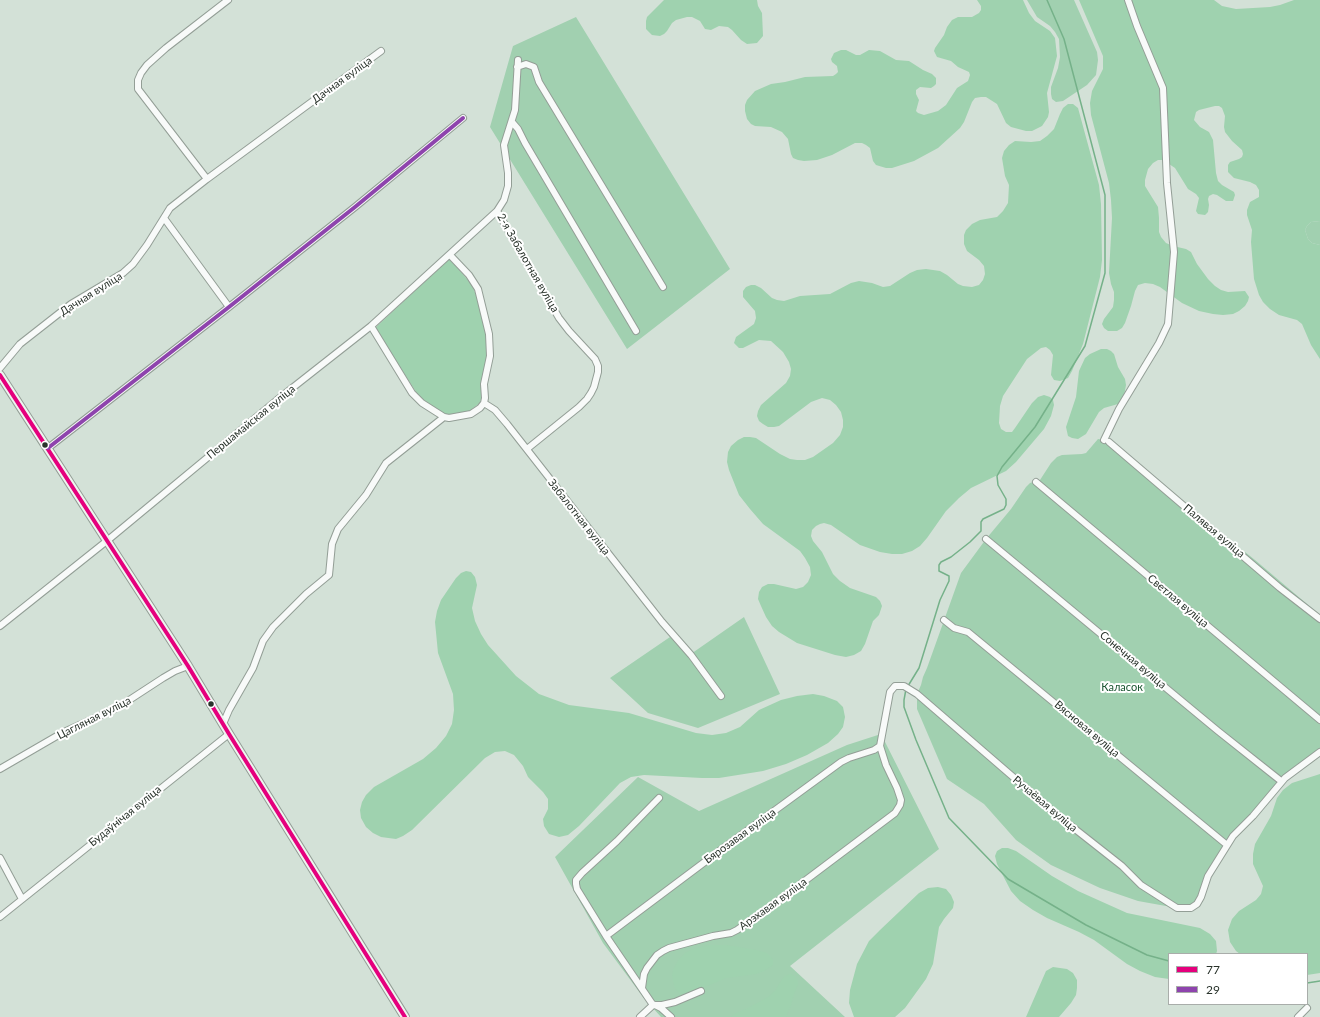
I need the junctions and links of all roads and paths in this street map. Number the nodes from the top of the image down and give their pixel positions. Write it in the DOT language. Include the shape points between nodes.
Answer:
graph roads {
  1 [pos="228,0"];
  2 [pos="1128,0"];
  3 [pos="381,51"];
  4 [pos="518,60"];
  5 [pos="517,67"];
  6 [pos="463,118"];
  7 [pos="512,122"];
  8 [pos="207,179"];
  9 [pos="497,211"];
  10 [pos="164,218"];
  11 [pos="450,255"];
  12 [pos="663,286"];
  13 [pos="229,307"];
  14 [pos="371,326"];
  15 [pos="636,331"];
  16 [pos="0,368"];
  17 [pos="0,375"];
  18 [pos="484,403"];
  19 [pos="444,418"];
  20 [pos="48,448"];
  21 [pos="527,449"];
  22 [pos="1036,482"];
  23 [pos="986,539"];
  24 [pos="108,540"];
  25 [pos="1320,619"];
  26 [pos="944,620"];
  27 [pos="0,626"];
  28 [pos="188,666"];
  29 [pos="720,696"];
  30 [pos="1320,720"];
  31 [pos="223,724"];
  32 [pos="229,734"];
  33 [pos="880,746"];
  34 [pos="1320,752"];
  35 [pos="0,769"];
  36 [pos="1281,781"];
  37 [pos="659,798"];
  38 [pos="1227,845"];
  39 [pos="0,858"];
  40 [pos="22,899"];
  41 [pos="0,917"];
  42 [pos="606,936"];
  43 [pos="642,988"];
  44 [pos="701,991"];
  45 [pos="653,1005"];
  46 [pos="1306,1008"];
  47 [pos="405,1017"];
  48 [pos="640,1017"];
  49 [pos="670,1017"];
  50 [pos="1298,1017"];
  1 -- 8 [label="street" via="166,48 141,72 138,80 138,89"];
  2 -- 25 [label="street, Палявая вуліца" via="1163,88 1167,183 1174,252 1168,324 1119,409 1106,441"];
  3 -- 8 [label="street, Дачная вуліца"];
  4 -- 5 [label="street, 2-я Забалотная вуліца"];
  5 -- 7 [label="street, 2-я Забалотная вуліца" via="516,103"];
  5 -- 12 [label="street" via="526,64 534,67 539,82"];
  6 -- 13 [label="street"];
  7 -- 9 [label="street, 2-я Забалотная вуліца" via="504,145 508,186"];
  7 -- 15 [label="street"];
  8 -- 10 [label="street, Дачная вуліца" via="170,208"];
  9 -- 11 [label="street, Першамайская вуліца"];
  9 -- 21 [label="street, 2-я Забалотная вуліца" via="559,318 595,359 598,366 591,393 579,407"];
  10 -- 13 [label="street"];
  10 -- 16 [label="street, Дачная вуліца" via="134,264 71,304 20,344"];
  11 -- 14 [label="street, Першамайская вуліца"];
  11 -- 18 [label="street" via="469,274 478,289 489,334 490,349 484,384"];
  13 -- 20 [label="street"];
  14 -- 19 [label="street" via="412,392 422,403"];
  14 -- 24 [label="street, Першамайская вуліца"];
  17 -- 20 [label="street"];
  18 -- 19 [label="street" via="471,414"];
  18 -- 21 [label="street, Забалотная вуліца" via="498,413"];
  19 -- 31 [label="street" via="386,463 366,495 338,529 332,544 329,575 306,594 273,627 263,641 253,668"];
  20 -- 24 [label="street"];
  21 -- 29 [label="street, Забалотная вуліца" via="691,655"];
  22 -- 30 [label="street, Светлая вуліца"];
  23 -- 36 [label="street, Сонечная вуліца"];
  24 -- 27 [label="street, Першамайская вуліца"];
  24 -- 28 [label="street"];
  26 -- 38 [label="street, Вясновая вуліца" via="954,628 968,632"];
  28 -- 31 [label="street"];
  28 -- 35 [label="street, Цагляная вуліца" via="163,678 117,708 62,733"];
  31 -- 32 [label="street"];
  32 -- 40 [label="street, Будаўнічая вуліца"];
  32 -- 47 [label="street"];
  33 -- 38 [label="street, Ручаёвая вуліца" via="890,692 895,686 907,687 1056,814 1122,866 1141,885 1177,908 1191,908 1197,904 1208,876"];
  33 -- 42 [label="street, Бярозавая вуліца" via="842,762"];
  33 -- 43 [label="street, Арэхавая вуліца" via="901,800 892,816 742,927 731,933 663,951 647,968"];
  34 -- 36 [label="street"];
  36 -- 38 [label="street"];
  37 -- 42 [label="street" via="576,880 577,889"];
  39 -- 40 [label="street"];
  40 -- 41 [label="street, Будаўнічая вуліца"];
  42 -- 43 [label="street"];
  43 -- 45 [label="street"];
  44 -- 45 [label="street" via="675,1002"];
  45 -- 48 [label="street"];
  45 -- 49 [label="street" via="661,1008"];
  46 -- 50 [label="street"];
}
